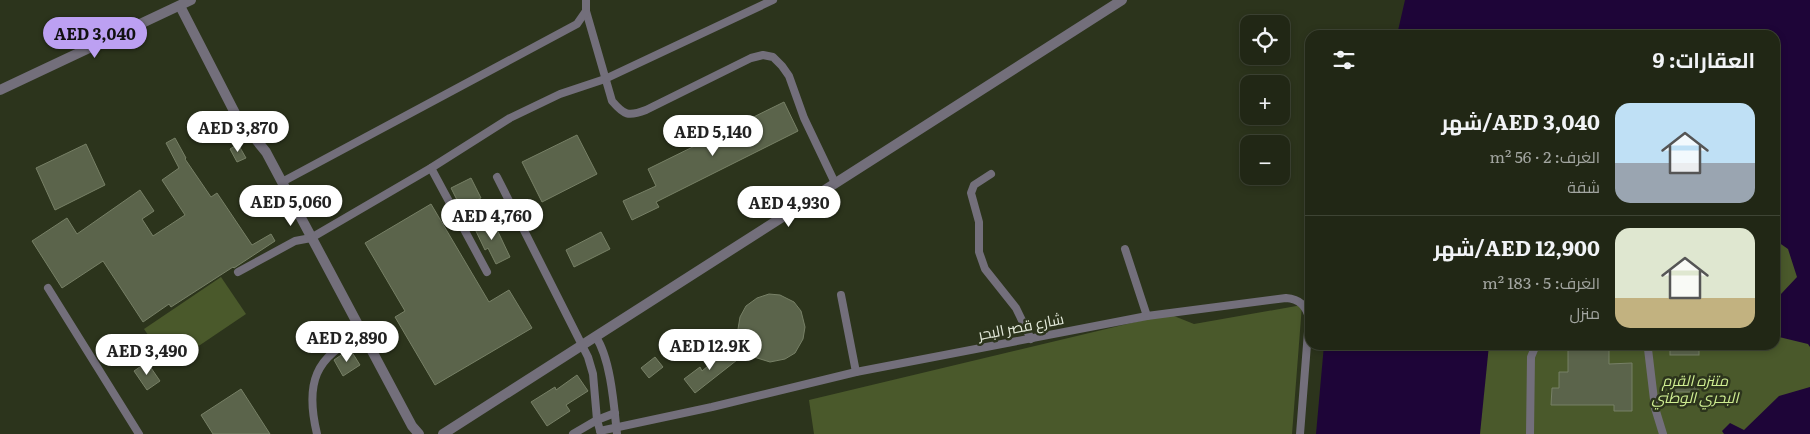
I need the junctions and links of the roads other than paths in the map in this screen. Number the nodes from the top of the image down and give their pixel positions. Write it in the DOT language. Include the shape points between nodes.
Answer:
graph roads {
  1 [pos="191,0"];
  2 [pos="586,0"];
  3 [pos="773,0"];
  4 [pos="1122,0"];
  5 [pos="180,6"];
  6 [pos="586,11"];
  7 [pos="605,79"];
  8 [pos="0,90"];
  9 [pos="432,168"];
  10 [pos="992,174"];
  11 [pos="498,177"];
  12 [pos="282,182"];
  13 [pos="835,183"];
  14 [pos="311,238"];
  15 [pos="1125,248"];
  16 [pos="238,272"];
  17 [pos="487,272"];
  18 [pos="48,288"];
  19 [pos="841,295"];
  20 [pos="1305,308"];
  21 [pos="1147,316"];
  22 [pos="363,334"];
  23 [pos="596,337"];
  24 [pos="1031,339"];
  25 [pos="582,345"];
  26 [pos="1307,350"];
  27 [pos="1534,350"];
  28 [pos="1648,350"];
  29 [pos="856,372"];
  30 [pos="615,413"];
  31 [pos="597,420"];
  32 [pos="617,430"];
  33 [pos="417,433"];
  34 [pos="600,433"];
  35 [pos="139,434"];
  36 [pos="316,434"];
  37 [pos="442,434"];
  38 [pos="573,434"];
  39 [pos="1300,434"];
  40 [pos="1530,434"];
  41 [pos="1663,434"];
  1 -- 5 [label="street"];
  2 -- 6 [label="lane"];
  3 -- 7 [label="lane"];
  4 -- 13 [label="street"];
  5 -- 8 [label="street"];
  5 -- 12 [label="street" via="236,115 261,144"];
  6 -- 7 [label="lane"];
  6 -- 12 [label="lane" via="577,24"];
  7 -- 9 [label="lane" via="560,94 510,118"];
  7 -- 13 [label="lane" via="612,101 622,112 634,115 751,58 773,57 789,76 804,118"];
  9 -- 14 [label="lane"];
  9 -- 17 [label="lane"];
  10 -- 24 [label="lane" via="974,185 971,193 979,222 979,252 985,269 1016,308"];
  11 -- 25 [label="lane, شارع قصر البحر"];
  12 -- 14 [label="street"];
  13 -- 23 [label="street"];
  14 -- 16 [label="lane" via="294,240"];
  14 -- 22 [label="street"];
  15 -- 21 [label="lane"];
  18 -- 35 [label="lane"];
  19 -- 29 [label="lane"];
  20 -- 21 [label="lane, شارع قصر البحر" via="1294,299 1286,298"];
  21 -- 24 [label="lane, شارع قصر البحر"];
  22 -- 33 [label="street"];
  22 -- 36 [label="lane" via="333,352 316,375 311,403"];
  23 -- 25 [label="street"];
  23 -- 30 [label="lane" via="605,354"];
  24 -- 29 [label="lane, شارع قصر البحر"];
  25 -- 31 [label="lane, شارع قصر البحر" via="593,374"];
  25 -- 37 [label="street"];
  26 -- 39 [label="lane, شارع قصر البحر"];
  27 -- 40 [label="lane" via="1531,357"];
  28 -- 41 [label="lane" via="1655,408"];
  29 -- 32 [label="lane, شارع قصر البحر"];
  30 -- 31 [label="lane"];
  30 -- 32 [label="lane"];
  31 -- 34 [label="lane, شارع قصر البحر"];
  31 -- 38 [label="lane"];
  32 -- 34 [label="lane, شارع قصر البحر"];
}
